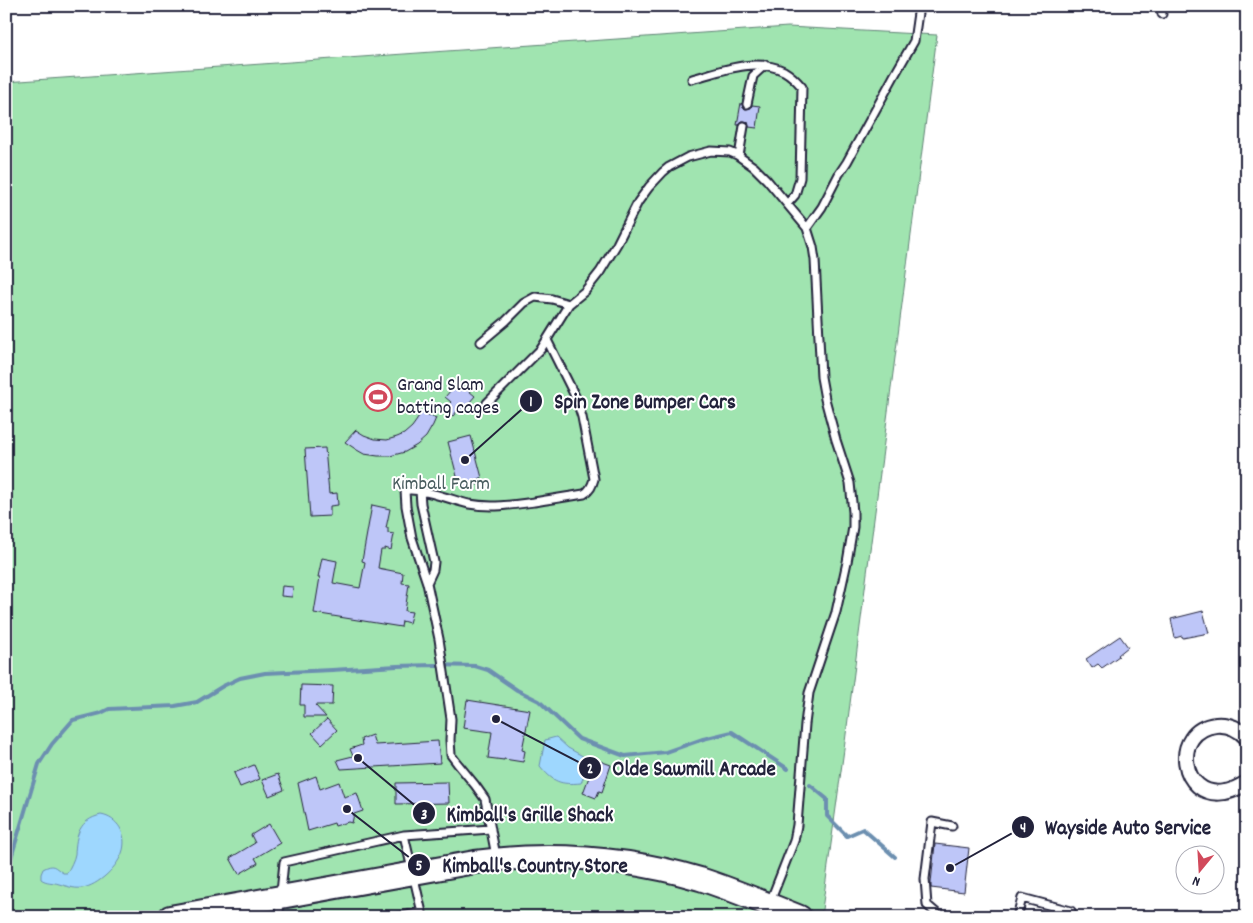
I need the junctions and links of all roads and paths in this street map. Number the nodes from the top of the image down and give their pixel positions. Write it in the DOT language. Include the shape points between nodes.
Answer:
graph roads {
  1 [pos="919,6"];
  2 [pos="765,66"];
  3 [pos="692,80"];
  4 [pos="747,104"];
  5 [pos="744,126"];
  6 [pos="739,156"];
  7 [pos="787,204"];
  8 [pos="807,228"];
  9 [pos="569,304"];
  10 [pos="547,340"];
  11 [pos="481,342"];
  12 [pos="487,403"];
  13 [pos="420,491"];
  14 [pos="427,583"];
  15 [pos="1247,738"];
  16 [pos="1247,783"];
  17 [pos="952,826"];
  18 [pos="491,830"];
  19 [pos="404,835"];
  20 [pos="497,859"];
  21 [pos="413,873"];
  22 [pos="769,905"];
  23 [pos="281,907"];
  24 [pos="1071,910"];
  25 [pos="423,914"];
  26 [pos="170,917"];
  27 [pos="397,917"];
  28 [pos="800,917"];
  29 [pos="941,917"];
  30 [pos="1017,917"];
  1 -- 8 [label="lane" via="914,41 848,162"];
  2 -- 3 [label="lane" via="749,65"];
  2 -- 4 [label="lane" via="752,76"];
  2 -- 7 [label="lane" via="784,71 802,87 800,178 795,195"];
  5 -- 6 [label="lane"];
  6 -- 7 [label="lane" via="767,180"];
  6 -- 9 [label="lane" via="722,151 704,152 688,157 663,172 638,202 600,272"];
  7 -- 8 [label="lane"];
  8 -- 22 [label="lane" via="815,260 825,399 850,483 853,527 836,612 809,693 794,841"];
  9 -- 10 [label="lane"];
  9 -- 11 [label="lane" via="535,297"];
  10 -- 12 [label="lane"];
  10 -- 13 [label="lane" via="582,417 594,479 588,492 494,507"];
  13 -- 14 [label="lane" via="434,562"];
  13 -- 14 [label="lane" via="405,491 406,506 412,538"];
  14 -- 18 [label="lane" via="448,694 451,754 485,799"];
  15 -- 16 [label="street" via="1232,727 1210,726 1192,739 1186,761 1194,781 1213,792 1224,792"];
  17 -- 29 [label="lane" via="932,822 925,879 927,906"];
  18 -- 19 [label="lane"];
  18 -- 20 [label="lane"];
  19 -- 21 [label="lane"];
  19 -- 23 [label="lane" via="284,862"];
  20 -- 21 [label="main road"];
  20 -- 22 [label="main road" via="575,857 622,862 702,880"];
  21 -- 23 [label="main road"];
  21 -- 25 [label="lane"];
  22 -- 28 [label="main road"];
  23 -- 26 [label="main road"];
  24 -- 30 [label="lane" via="1022,898"];
  25 -- 27 [label="lane"];
}
